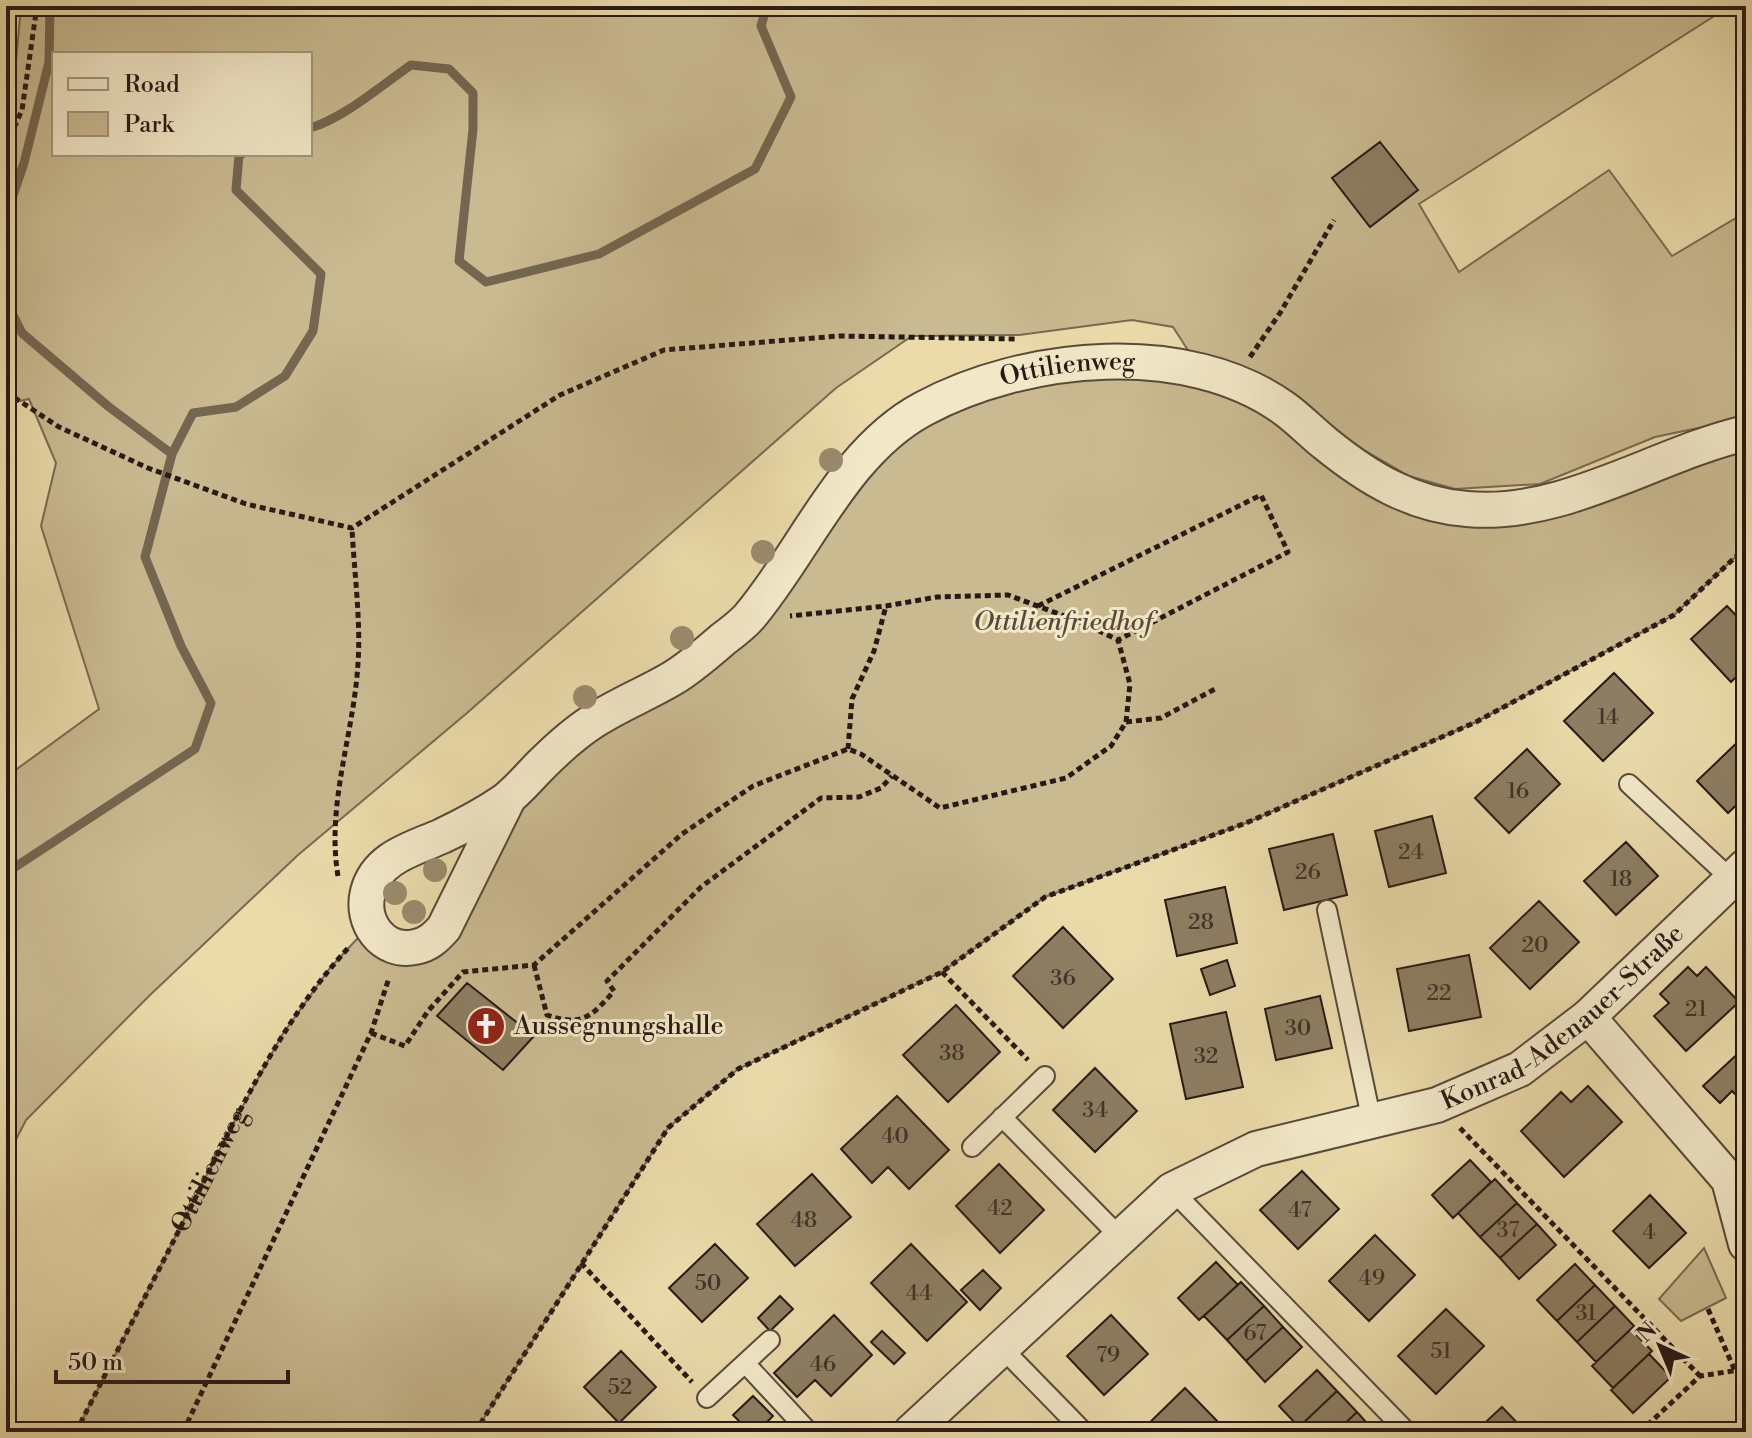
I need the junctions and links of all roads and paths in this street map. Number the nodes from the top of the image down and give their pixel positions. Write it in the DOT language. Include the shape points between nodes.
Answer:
graph roads {
  1 [pos="37,6"];
  2 [pos="6,146"];
  3 [pos="1334,220"];
  4 [pos="1017,339"];
  5 [pos="1234,381"];
  6 [pos="6,392"];
  7 [pos="1746,433"];
  8 [pos="352,528"];
  9 [pos="1746,547"];
  10 [pos="886,606"];
  11 [pos="1038,606"];
  12 [pos="747,620"];
  13 [pos="1118,640"];
  14 [pos="1215,689"];
  15 [pos="1126,722"];
  16 [pos="848,749"];
  17 [pos="892,776"];
  18 [pos="1629,784"];
  19 [pos="508,799"];
  20 [pos="1739,873"];
  21 [pos="338,877"];
  22 [pos="1327,910"];
  23 [pos="369,926"];
  24 [pos="398,947"];
  25 [pos="534,965"];
  26 [pos="942,972"];
  27 [pos="1588,1017"];
  28 [pos="371,1033"];
  29 [pos="1045,1076"];
  30 [pos="1437,1105"];
  31 [pos="1002,1117"];
  32 [pos="1372,1122"];
  33 [pos="972,1147"];
  34 [pos="1172,1190"];
  35 [pos="1120,1237"];
  36 [pos="1746,1244"];
  37 [pos="581,1263"];
  38 [pos="1708,1309"];
  39 [pos="770,1340"];
  40 [pos="1001,1347"];
  41 [pos="745,1363"];
  42 [pos="1746,1369"];
  43 [pos="1735,1371"];
  44 [pos="1700,1376"];
  45 [pos="707,1398"];
  46 [pos="76,1432"];
  47 [pos="183,1432"];
  48 [pos="475,1432"];
  49 [pos="809,1432"];
  50 [pos="911,1432"];
  51 [pos="1084,1432"];
  52 [pos="1407,1432"];
  53 [pos="1640,1432"];
  1 -- 2 [label="path" via="22,110"];
  3 -- 5 [label="path"];
  4 -- 8 [label="path" via="839,336 664,350 560,395"];
  5 -- 7 [label="street, Ottilienweg" via="1284,408 1398,493 1468,510 1549,500"];
  5 -- 12 [label="street, Ottilienweg" via="1176,367 1080,363 1007,376 919,411 857,465"];
  6 -- 8 [label="path" via="59,427 148,468 246,504"];
  8 -- 21 [label="path" via="358,663 333,850"];
  9 -- 26 [label="path" via="1674,615 1476,722 1246,823 1045,897"];
  10 -- 11 [label="path" via="937,597 1008,595"];
  10 -- 12 [label="path"];
  10 -- 16 [label="path" via="874,651 852,699"];
  11 -- 13 [label="path"];
  11 -- 13 [label="path" via="1261,495 1288,552"];
  12 -- 19 [label="street, Ottilienweg" via="676,677 594,720"];
  13 -- 15 [label="path" via="1130,684"];
  14 -- 15 [label="path" via="1161,718"];
  15 -- 17 [label="path" via="1111,746 1066,778 940,808"];
  16 -- 17 [label="path"];
  16 -- 25 [label="path" via="753,786 682,834"];
  17 -- 25 [label="path" via="881,788 859,797 821,798 701,887 607,981 614,991 595,1014 570,1023 547,1015"];
  18 -- 20 [label="lane, Konrad-Adenauer-Straße"];
  19 -- 23 [label="street, Ottilienweg" via="398,855 378,871 366,899"];
  19 -- 24 [label="street, Ottilienweg" via="444,928 432,941"];
  20 -- 27 [label="street, Konrad-Adenauer-Straße"];
  22 -- 32 [label="lane"];
  23 -- 24 [label="street"];
  23 -- 46 [label="path, Ottilienweg" via="330,968 282,1035"];
  24 -- 28 [label="path"];
  25 -- 28 [label="path" via="463,972 405,1046"];
  26 -- 29 [label="path"];
  26 -- 37 [label="path" via="738,1069 668,1128"];
  27 -- 30 [label="street, Konrad-Adenauer-Straße" via="1520,1069"];
  27 -- 36 [label="street" via="1729,1180"];
  28 -- 47 [label="path"];
  29 -- 31 [label="lane"];
  30 -- 32 [label="street, Konrad-Adenauer-Straße"];
  30 -- 44 [label="path"];
  31 -- 33 [label="lane"];
  31 -- 35 [label="lane"];
  32 -- 34 [label="street, Konrad-Adenauer-Straße" via="1256,1149"];
  34 -- 35 [label="street, Konrad-Adenauer-Straße"];
  34 -- 52 [label="lane"];
  35 -- 40 [label="street, Konrad-Adenauer-Straße"];
  37 -- 45 [label="path"];
  37 -- 48 [label="path"];
  38 -- 43 [label="path"];
  39 -- 41 [label="lane"];
  40 -- 50 [label="street, Konrad-Adenauer-Straße"];
  40 -- 51 [label="lane"];
  41 -- 45 [label="lane"];
  41 -- 49 [label="lane"];
  42 -- 43 [label="path"];
  43 -- 44 [label="path"];
  44 -- 53 [label="path"];
}
